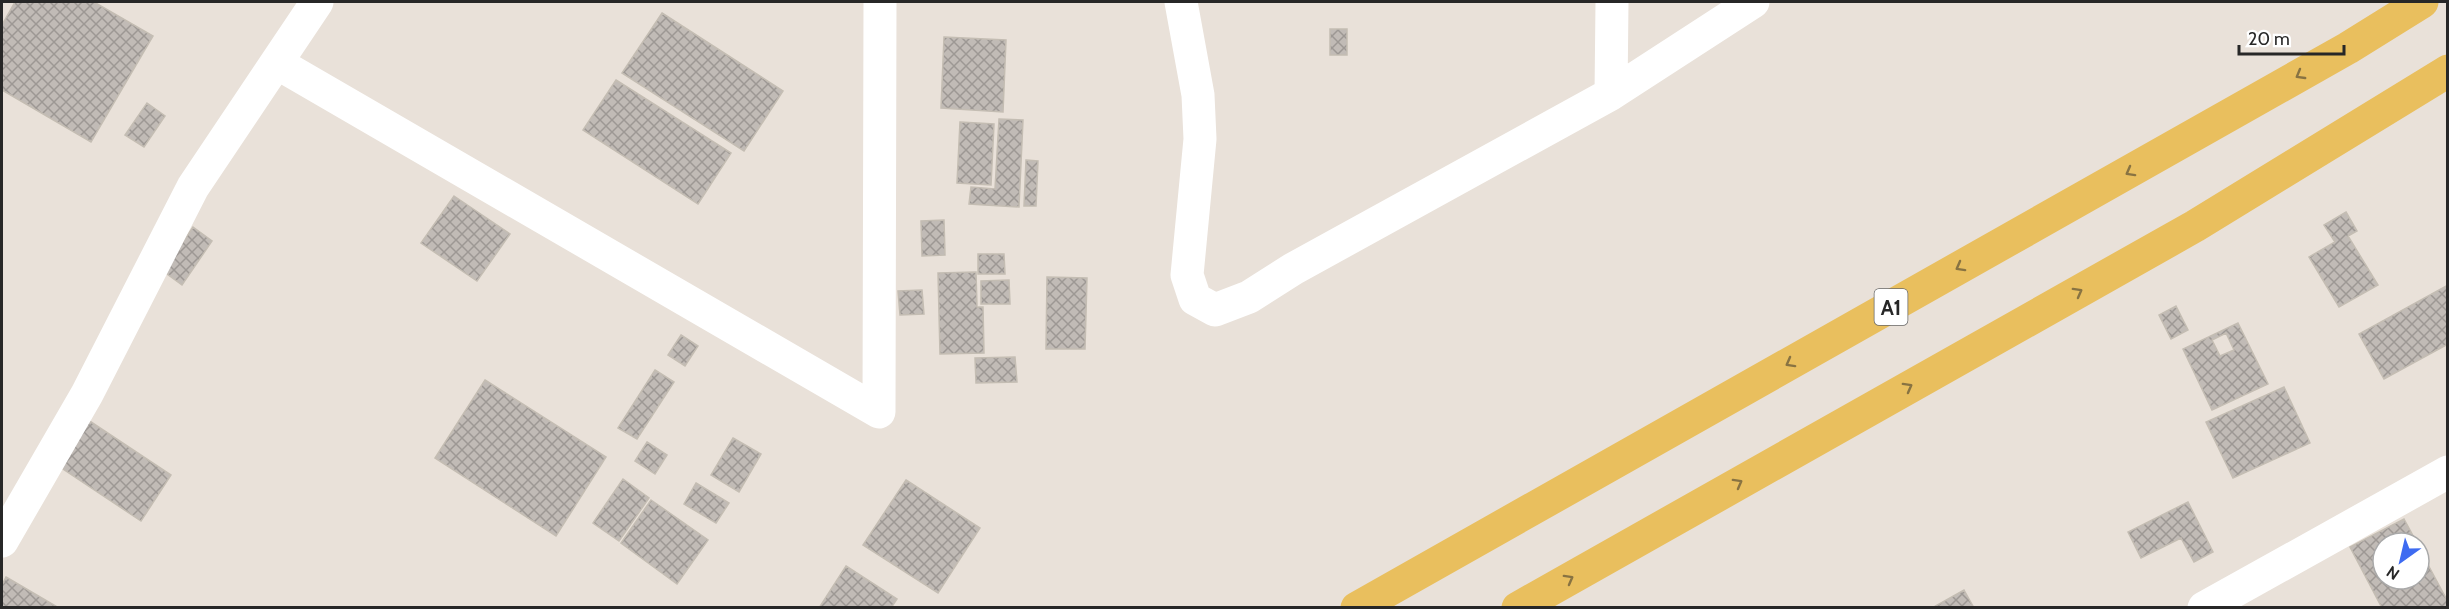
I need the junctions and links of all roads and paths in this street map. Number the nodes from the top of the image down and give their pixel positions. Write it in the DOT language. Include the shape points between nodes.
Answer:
graph roads {
  1 [pos="317,2"];
  2 [pos="880,2"];
  3 [pos="1181,2"];
  4 [pos="1612,2"];
  5 [pos="1753,2"];
  6 [pos="2422,2"];
  7 [pos="277,63"];
  8 [pos="2448,71"];
  9 [pos="1611,94"];
  10 [pos="2448,472"];
  11 [pos="2,541"];
  12 [pos="1357,608"];
  13 [pos="1518,608"];
  14 [pos="2204,608"];
  1 -- 7 [label="street"];
  2 -- 7 [label="street" via="879,412"];
  3 -- 9 [label="street" via="1198,95 1200,139 1187,275 1195,299 1215,310 1249,297"];
  4 -- 9 [label="street"];
  5 -- 9 [label="street"];
  6 -- 12 [label="main road, A1, one-way" via="2338,54"];
  7 -- 11 [label="street" via="193,187 87,394"];
  13 -- 8 [label="main road, one-way" via="2195,226"];
  10 -- 14 [label="street"];
}
